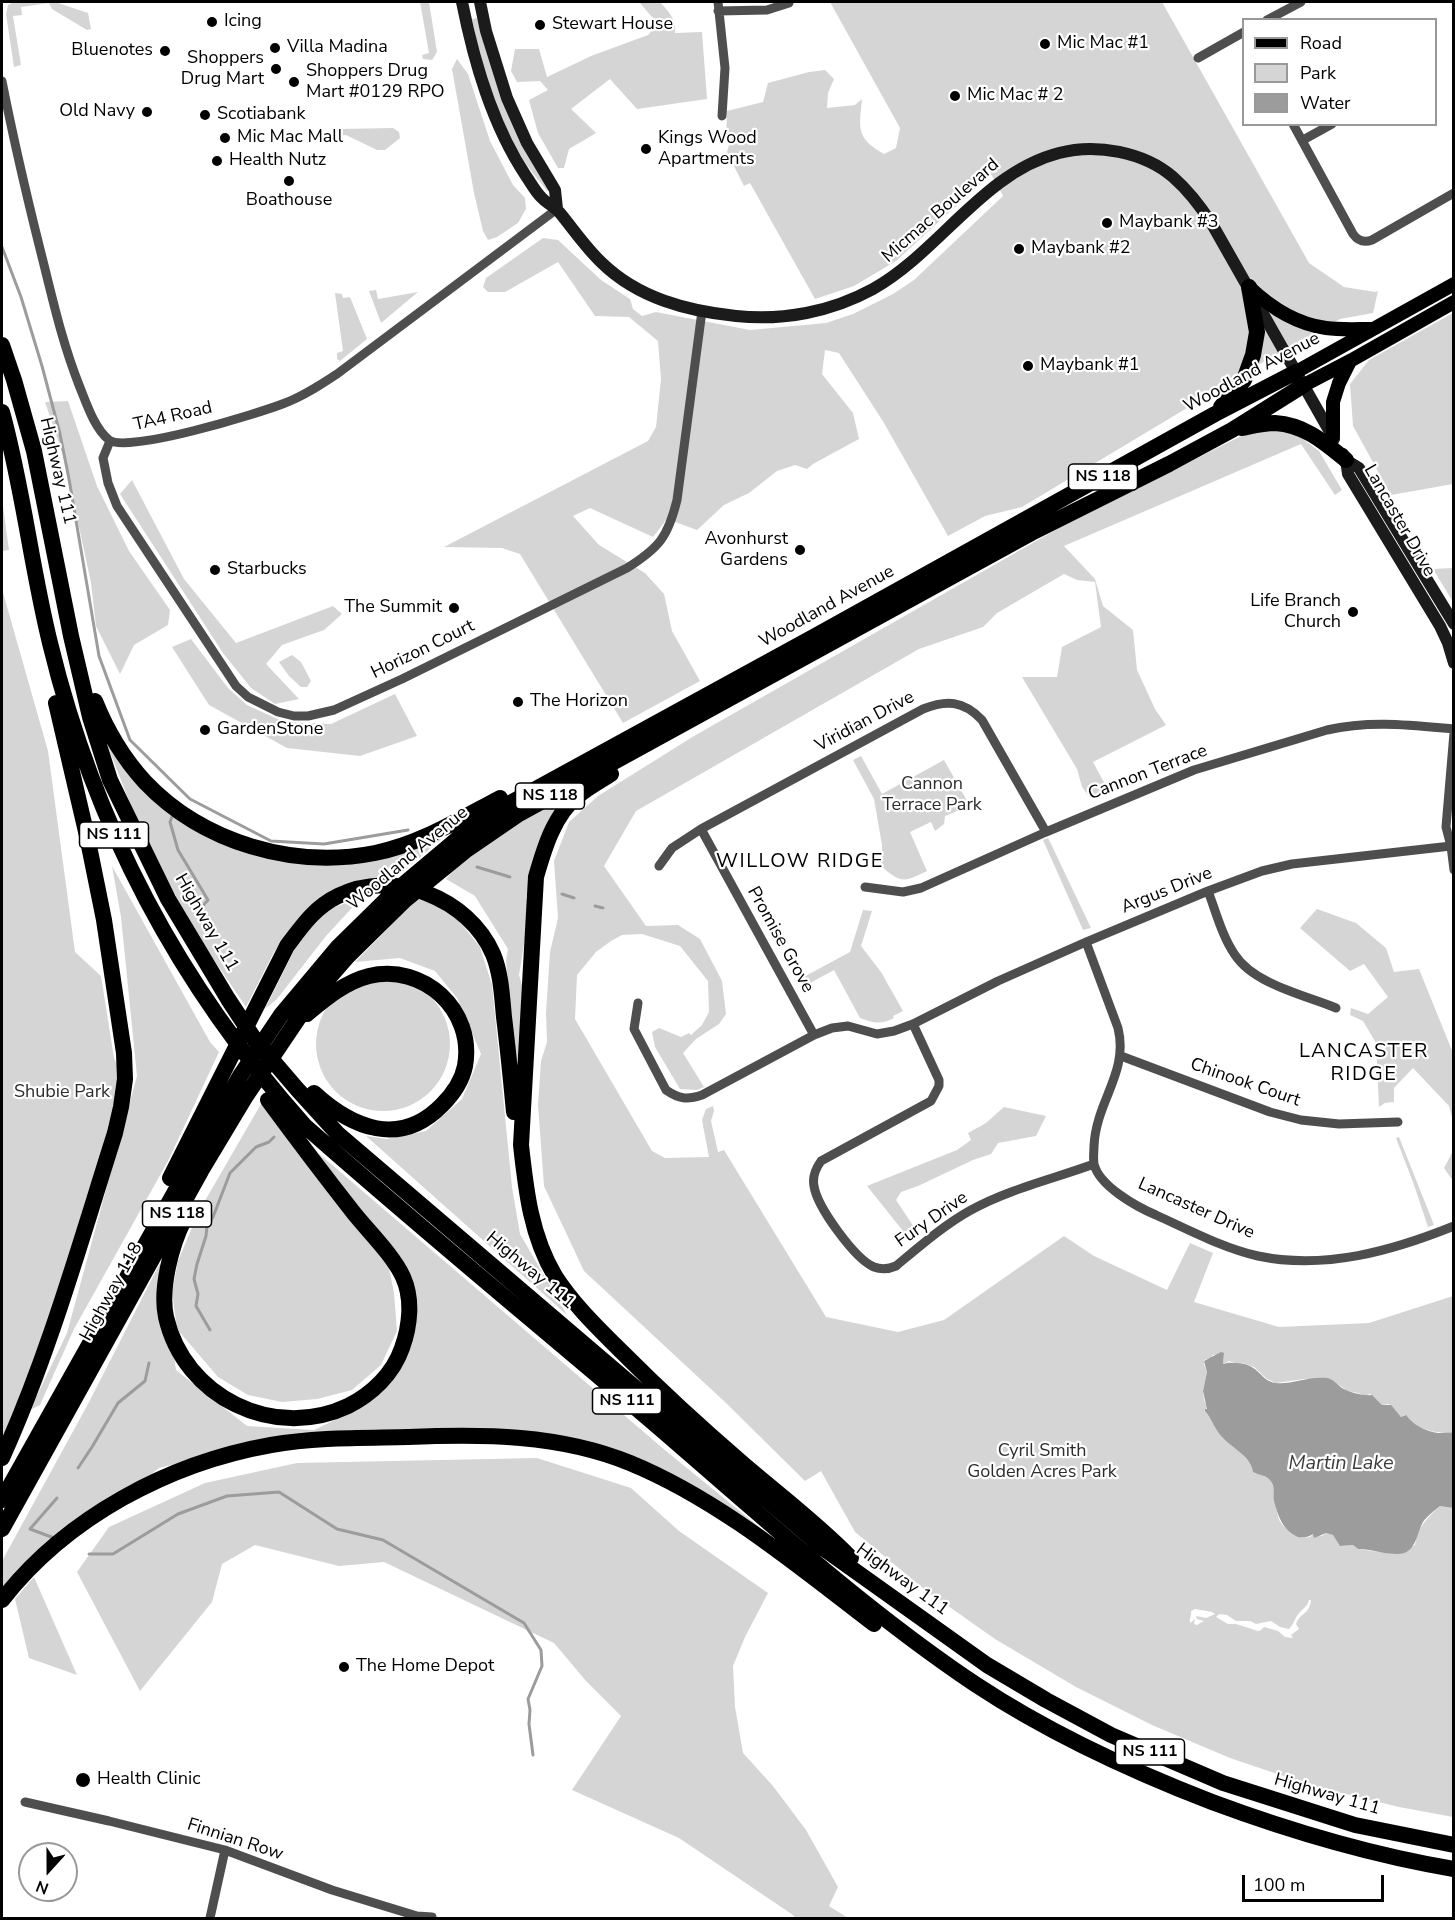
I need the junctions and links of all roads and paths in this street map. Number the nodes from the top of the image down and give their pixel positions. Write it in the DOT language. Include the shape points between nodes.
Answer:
graph roads {
  1 [pos="462,2"];
  2 [pos="480,2"];
  3 [pos="1301,2"];
  4 [pos="789,3"];
  5 [pos="718,6"];
  6 [pos="1271,18"];
  7 [pos="1242,36"];
  8 [pos="1198,58"];
  9 [pos="2,81"];
  10 [pos="722,116"];
  11 [pos="1294,126"];
  12 [pos="1328,126"];
  13 [pos="1303,140"];
  14 [pos="1454,193"];
  15 [pos="557,210"];
  16 [pos="1454,284"];
  17 [pos="1249,287"];
  18 [pos="1454,302"];
  19 [pos="702,311"];
  20 [pos="1374,329"];
  21 [pos="2,345"];
  22 [pos="1350,362"];
  23 [pos="1300,379"];
  24 [pos="2,412"];
  25 [pos="1215,414"];
  26 [pos="1232,430"];
  27 [pos="1333,436"];
  28 [pos="110,441"];
  29 [pos="1346,460"];
  30 [pos="1454,624"];
  31 [pos="71,636"];
  32 [pos="50,643"];
  33 [pos="823,648"];
  34 [pos="1454,663"];
  35 [pos="1454,731"];
  36 [pos="603,752"];
  37 [pos="1450,803"];
  38 [pos="701,829"];
  39 [pos="1046,832"];
  40 [pos="1452,843"];
  41 [pos="659,866"];
  42 [pos="1454,870"];
  43 [pos="865,887"];
  44 [pos="1208,891"];
  45 [pos="1086,942"];
  46 [pos="638,1003"];
  47 [pos="1336,1008"];
  48 [pos="913,1024"];
  49 [pos="294,1025"];
  50 [pos="814,1035"];
  51 [pos="275,1039"];
  52 [pos="1121,1056"];
  53 [pos="300,1087"];
  54 [pos="246,1096"];
  55 [pos="284,1112"];
  56 [pos="1398,1122"];
  57 [pos="522,1145"];
  58 [pos="1094,1164"];
  59 [pos="1454,1226"];
  60 [pos="130,1271"];
  61 [pos="111,1333"];
  62 [pos="2,1458"];
  63 [pos="2,1500"];
  64 [pos="2,1529"];
  65 [pos="2,1543"];
  66 [pos="879,1586"];
  67 [pos="2,1600"];
  68 [pos="975,1684"];
  69 [pos="25,1802"];
  70 [pos="1454,1845"];
  71 [pos="225,1850"];
  72 [pos="1454,1869"];
  73 [pos="210,1918"];
  74 [pos="432,1918"];
  1 -- 15 [label="street, Micmac Boulevard" via="480,73 505,138 541,197"];
  2 -- 15 [label="street, Micmac Boulevard" via="507,98 527,143 555,190"];
  3 -- 6 [label="street"];
  4 -- 5 [label="street" via="767,10"];
  5 -- 10 [label="street" via="725,68"];
  7 -- 8 [label="street"];
  9 -- 28 [label="street, TA4 Road" via="58,325 84,398"];
  11 -- 13 [label="street"];
  12 -- 13 [label="street"];
  13 -- 14 [label="street" via="1353,234 1360,240 1372,240"];
  15 -- 19 [label="street, Micmac Boulevard" via="614,274 657,299"];
  15 -- 28 [label="street, TA4 Road" via="337,374 296,399 170,436 124,444"];
  16 -- 20 [label="main road, Woodland Avenue / NS 118"];
  17 -- 19 [label="street, Micmac Boulevard" via="1205,212 1172,176 1127,154 1087,149 1058,153 1013,172 897,274 856,298 810,312 772,317"];
  17 -- 20 [label="main road" via="1296,320 1324,328"];
  17 -- 23 [label="street, Micmac Boulevard"];
  17 -- 25 [label="highway" via="1257,332 1253,355 1244,380"];
  18 -- 22 [label="main road, Woodland Avenue / NS 118"];
  19 -- 28 [label="street, Horizon Court" via="677,500 659,545 627,568 370,694 319,714 294,716 279,712 248,697 236,686 117,506 103,458"];
  20 -- 23 [label="main road, Woodland Avenue / NS 118"];
  21 -- 31 [label="highway, Highway 111 / NS 111" via="34,451"];
  22 -- 23 [label="main road, Woodland Avenue / NS 118"];
  22 -- 27 [label="main road" via="1333,402"];
  23 -- 25 [label="highway, Woodland Avenue / NS 118"];
  23 -- 26 [label="highway, Woodland Avenue / NS 118"];
  23 -- 27 [label="street, Lancaster Drive"];
  24 -- 32 [label="highway, NS 111"];
  25 -- 36 [label="highway, Woodland Avenue / NS 118"];
  26 -- 29 [label="highway" via="1274,423 1288,425 1315,435"];
  26 -- 33 [label="highway, Woodland Avenue / NS 118" via="1035,531"];
  27 -- 29 [label="street, Lancaster Drive"];
  29 -- 30 [label="street, Lancaster Drive" via="1359,468"];
  29 -- 34 [label="street, Lancaster Drive" via="1348,474 1440,627"];
  31 -- 36 [label="highway" via="107,730 145,782 205,827 273,853 327,858 394,848 444,827 554,769"];
  31 -- 53 [label="highway, Highway 111 / NS 111" via="110,780 168,899 255,1040"];
  32 -- 55 [label="highway, NS 111" via="80,744 112,829 149,908 215,1018"];
  32 -- 62 [label="highway" via="54,694 104,920 125,1079 115,1133 50,1339"];
  33 -- 49 [label="highway, Woodland Avenue / NS 118" via="583,778 484,837 405,900 371,933 321,987"];
  33 -- 57 [label="highway" via="616,771 578,796 559,819 536,878"];
  35 -- 37 [label="street"];
  35 -- 39 [label="street, Cannon Terrace" via="1369,723 1327,730 1194,770"];
  36 -- 51 [label="highway, Woodland Avenue / NS 118" via="512,802 425,865 361,923 303,987"];
  37 -- 40 [label="street" via="1446,827"];
  38 -- 39 [label="street, Viridian Drive" via="923,709 949,703 960,705 982,720"];
  38 -- 41 [label="street, Viridian Drive" via="672,848"];
  38 -- 50 [label="street, Promise Grove"];
  39 -- 43 [label="street, Cannon Terrace" via="921,888 903,892"];
  40 -- 42 [label="street"];
  40 -- 44 [label="street, Argus Drive" via="1292,864"];
  44 -- 45 [label="street, Argus Drive"];
  44 -- 47 [label="street" via="1228,943 1246,967 1265,981"];
  45 -- 48 [label="street, Argus Drive"];
  45 -- 52 [label="street" via="1118,1028"];
  46 -- 50 [label="street, Argus Drive" via="634,1029 666,1090 683,1099 702,1095"];
  48 -- 50 [label="street, Argus Drive" via="885,1034 848,1026"];
  48 -- 58 [label="street, Fury Drive" via="939,1080 931,1101 821,1161 813,1181 816,1197 836,1229 864,1261 889,1269 970,1210"];
  49 -- 51 [label="highway, Woodland Avenue / NS 118"];
  49 -- 53 [label="highway" via="353,982 395,973 412,977 438,992 463,1030 465,1065 459,1083 437,1110 410,1125 373,1128 351,1120"];
  51 -- 54 [label="highway, Highway 118 / NS 118"];
  51 -- 60 [label="highway, Highway 118 / NS 118" via="240,1076"];
  52 -- 56 [label="street, Chinook Court" via="1301,1120 1339,1124"];
  52 -- 58 [label="street" via="1097,1122"];
  53 -- 66 [label="highway, Highway 111 / NS 111" via="337,1133 823,1548"];
  54 -- 55 [label="highway" via="178,1232 164,1287 166,1316 176,1345 192,1372 215,1393 246,1410 275,1417 309,1417 337,1411 362,1399 384,1380 399,1357 408,1330 409,1303 403,1277 352,1212"];
  54 -- 61 [label="highway, Highway 118 / NS 118"];
  55 -- 68 [label="highway, Highway 111 / NS 111" via="831,1574"];
  57 -- 60 [label="highway" via="514,1113 500,980 493,954 476,926 453,906 432,895 381,884 352,890 320,906 287,946 149,1218"];
  57 -- 66 [label="highway" via="531,1220 556,1276 575,1302 670,1398 832,1538"];
  58 -- 59 [label="street, Lancaster Drive" via="1114,1190 1133,1204 1257,1256 1320,1261 1344,1258 1385,1250"];
  60 -- 63 [label="highway, Highway 118 / NS 118"];
  61 -- 64 [label="highway, Highway 118 / NS 118"];
  61 -- 65 [label="highway" via="86,1391"];
  66 -- 70 [label="highway, Highway 111 / NS 111" via="1007,1677 1111,1735 1233,1786 1355,1825"];
  67 -- 68 [label="highway" via="42,1557 81,1525 127,1496 221,1456 308,1440 500,1435 581,1448 670,1481 706,1501 914,1653"];
  68 -- 72 [label="highway, Highway 111 / NS 111" via="1035,1721 1158,1781 1316,1837"];
  69 -- 71 [label="street, Finnian Row"];
  71 -- 73 [label="street"];
  71 -- 74 [label="street, Finnian Row" via="332,1890"];
}
